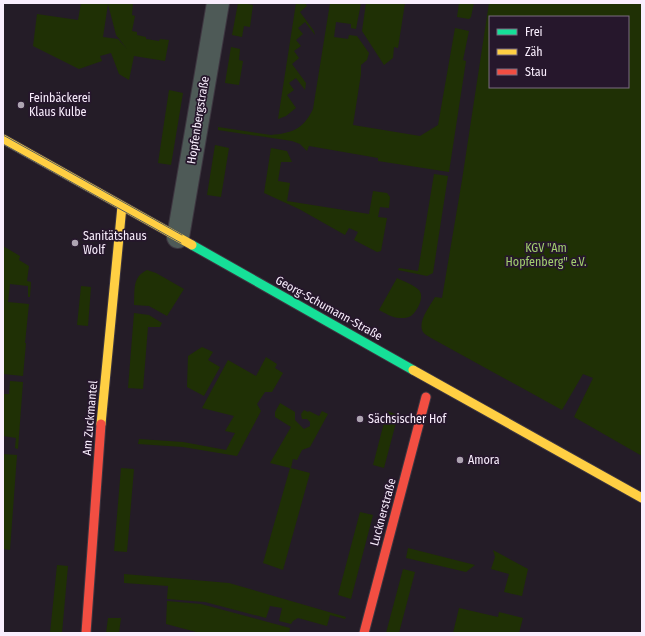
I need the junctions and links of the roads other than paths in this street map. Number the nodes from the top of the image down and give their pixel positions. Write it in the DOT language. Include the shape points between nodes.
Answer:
graph roads {
  1 [pos="218,3"];
  2 [pos="3,139"];
  3 [pos="122,206"];
  4 [pos="178,237"];
  5 [pos="426,397"];
  6 [pos="642,498"];
  7 [pos="86,633"];
  8 [pos="364,633"];
  1 -- 4 [label="street, Hopfenbergstraße"];
  2 -- 3 [label="main road, Georg-Schumann-Straße"];
  3 -- 4 [label="main road, Georg-Schumann-Straße"];
  3 -- 7 [label="main road, Am Zuckmantel" via="100,439"];
  4 -- 6 [label="main road, Georg-Schumann-Straße"];
  5 -- 8 [label="main road, Lucknerstraße"];
}
